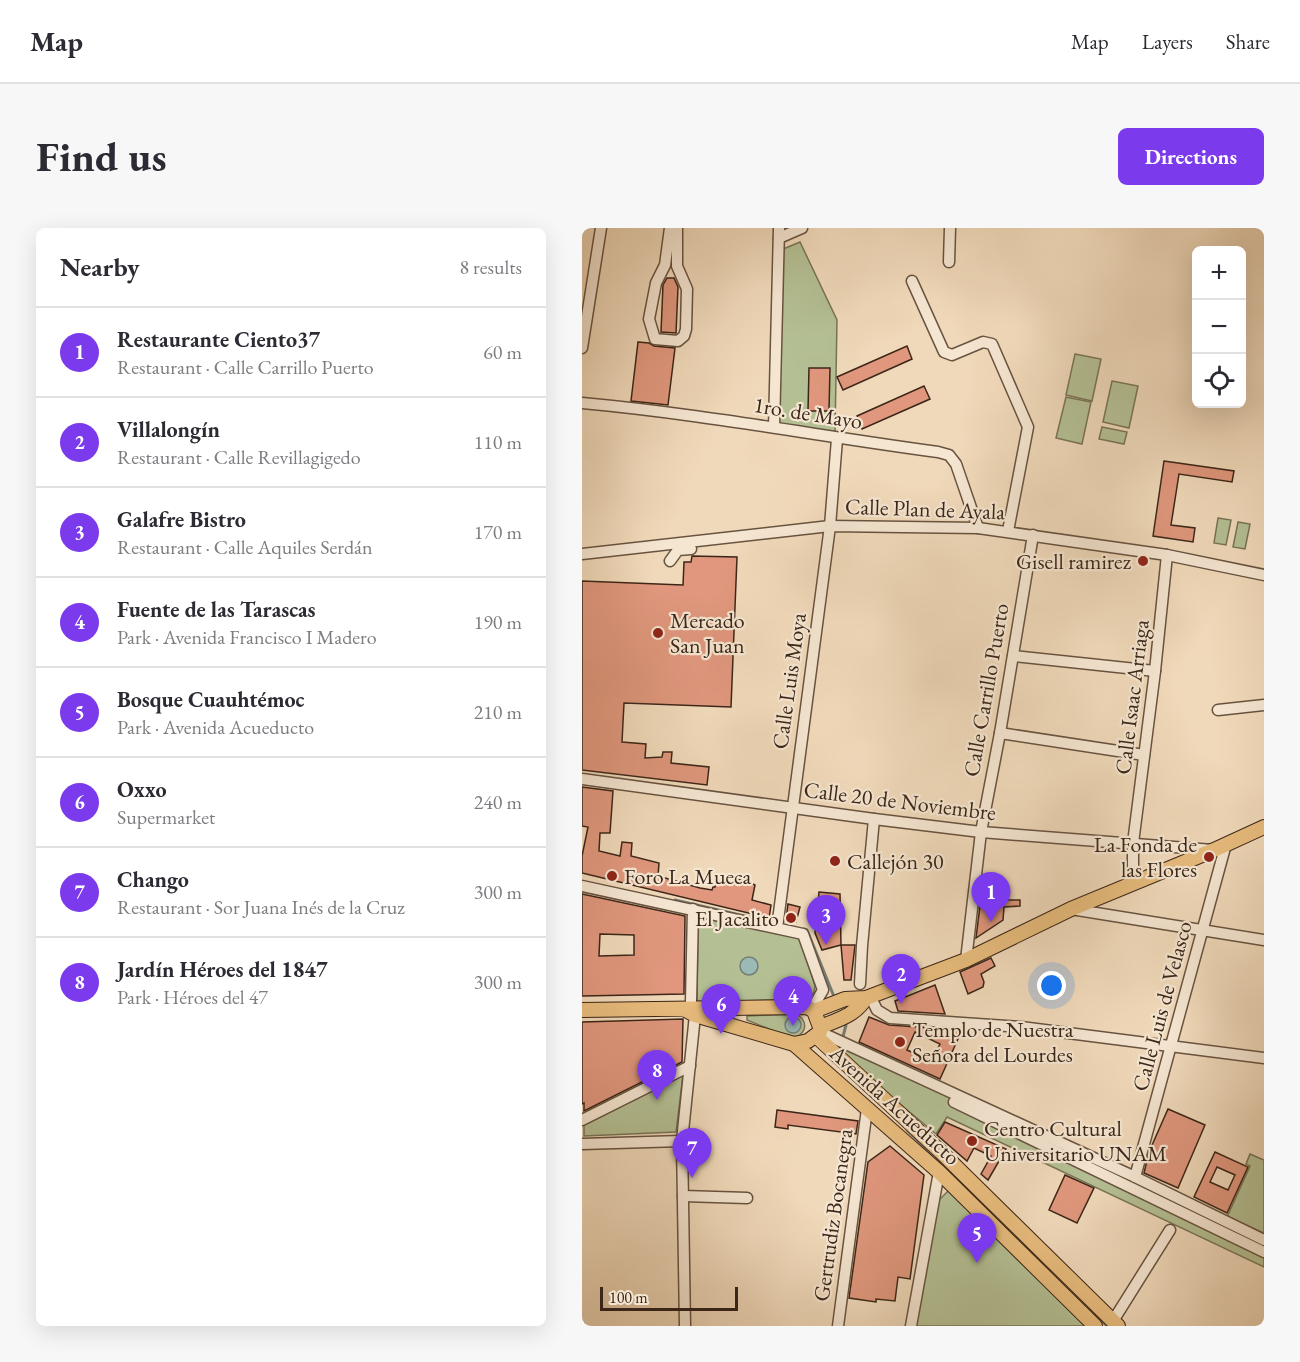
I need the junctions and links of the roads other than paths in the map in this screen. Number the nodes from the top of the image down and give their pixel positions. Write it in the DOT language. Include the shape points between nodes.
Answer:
graph roads {
  1 [pos="601,228"];
  2 [pos="670,228"];
  3 [pos="677,228"];
  4 [pos="802,228"];
  5 [pos="950,228"];
  6 [pos="779,233"];
  7 [pos="949,262"];
  8 [pos="912,281"];
  9 [pos="582,348"];
  10 [pos="582,403"];
  11 [pos="774,427"];
  12 [pos="837,439"];
  13 [pos="830,526"];
  14 [pos="978,528"];
  15 [pos="1008,531"];
  16 [pos="1032,535"];
  17 [pos="708,540"];
  18 [pos="582,554"];
  19 [pos="1167,555"];
  20 [pos="670,561"];
  21 [pos="1264,575"];
  22 [pos="1013,656"];
  23 [pos="1155,671"];
  24 [pos="1264,705"];
  25 [pos="1218,710"];
  26 [pos="1000,733"];
  27 [pos="1144,755"];
  28 [pos="582,779"];
  29 [pos="792,808"];
  30 [pos="874,819"];
  31 [pos="1264,827"];
  32 [pos="981,832"];
  33 [pos="1133,843"];
  34 [pos="1220,847"];
  35 [pos="1133,883"];
  36 [pos="582,886"];
  37 [pos="693,909"];
  38 [pos="1071,909"];
  39 [pos="777,928"];
  40 [pos="1203,930"];
  41 [pos="1264,940"];
  42 [pos="966,960"];
  43 [pos="860,984"];
  44 [pos="868,997"];
  45 [pos="582,1010"];
  46 [pos="690,1010"];
  47 [pos="813,1010"];
  48 [pos="819,1032"];
  49 [pos="794,1044"];
  50 [pos="838,1046"];
  51 [pos="1171,1046"];
  52 [pos="1264,1058"];
  53 [pos="690,1066"];
  54 [pos="867,1109"];
  55 [pos="582,1120"];
  56 [pos="682,1141"];
  57 [pos="582,1144"];
  58 [pos="939,1172"];
  59 [pos="1135,1177"];
  60 [pos="683,1196"];
  61 [pos="747,1198"];
  62 [pos="1170,1230"];
  63 [pos="1264,1240"];
  64 [pos="1264,1251"];
  65 [pos="1115,1323"];
  66 [pos="685,1326"];
  67 [pos="838,1326"];
  68 [pos="911,1326"];
  69 [pos="1095,1326"];
  1 -- 9 [label="street"];
  2 -- 3 [label="street" via="665,265 656,283 649,319 655,339 668,341 678,341 686,329 687,289 677,266"];
  4 -- 6 [label="street"];
  5 -- 7 [label="street"];
  6 -- 11 [label="street"];
  8 -- 15 [label="street" via="944,352 952,355 983,342 992,344 1028,426"];
  10 -- 11 [label="street, 1ro. de Mayo"];
  11 -- 12 [label="street, 1ro. de Mayo"];
  12 -- 13 [label="street, Calle Luis Moya"];
  12 -- 14 [label="street, 1ro. de Mayo" via="950,455"];
  13 -- 14 [label="street, Calle Plan de Ayala"];
  13 -- 17 [label="street, Calle Plan de Ayala"];
  13 -- 29 [label="street, Calle Luis Moya"];
  14 -- 15 [label="street, Calle Plan de Ayala"];
  15 -- 16 [label="street, Calle Plan de Ayala"];
  16 -- 19 [label="street, Calle Plan de Ayala"];
  16 -- 22 [label="street, Calle Carrillo Puerto"];
  17 -- 18 [label="street, Calle Plan de Ayala"];
  17 -- 20 [label="street" via="707,546 678,550"];
  19 -- 21 [label="street, Calle Plan de Ayala"];
  19 -- 23 [label="street, Calle Isaac Arriaga"];
  22 -- 23 [label="street"];
  22 -- 26 [label="street, Calle Carrillo Puerto"];
  23 -- 27 [label="street, Calle Isaac Arriaga"];
  24 -- 25 [label="street"];
  26 -- 27 [label="street"];
  26 -- 32 [label="street, Calle Carrillo Puerto"];
  27 -- 33 [label="street, Calle Isaac Arriaga"];
  28 -- 29 [label="street, Calle 20 de Noviembre"];
  29 -- 30 [label="street, Calle 20 de Noviembre"];
  29 -- 39 [label="street, Calle Luis Moya"];
  30 -- 32 [label="street, Calle 20 de Noviembre"];
  30 -- 43 [label="street"];
  31 -- 34 [label="main road"];
  32 -- 33 [label="street, Calle 20 de Noviembre"];
  32 -- 42 [label="street, Calle Carrillo Puerto"];
  33 -- 34 [label="street, Calle 20 de Noviembre"];
  33 -- 35 [label="street, Calle Isaac Arriaga"];
  34 -- 35 [label="main road"];
  34 -- 40 [label="street, Calle Luis de Velasco"];
  35 -- 38 [label="main road"];
  36 -- 37 [label="street"];
  37 -- 39 [label="street"];
  37 -- 46 [label="street"];
  38 -- 40 [label="street"];
  38 -- 42 [label="main road"];
  39 -- 47 [label="street" via="803,934 823,990"];
  40 -- 41 [label="street"];
  40 -- 51 [label="street, Calle Luis de Velasco"];
  42 -- 44 [label="main road"];
  44 -- 47 [label="main road" via="845,999"];
  44 -- 48 [label="main road" via="855,1012"];
  44 -- 51 [label="street" via="877,1010 890,1018 1021,1027"];
  45 -- 46 [label="main road"];
  46 -- 47 [label="main road"];
  46 -- 49 [label="main road"];
  46 -- 53 [label="street"];
  47 -- 48 [label="main road"];
  48 -- 49 [label="main road"];
  48 -- 59 [label="street"];
  48 -- 65 [label="main road, Avenida Acueducto"];
  49 -- 54 [label="main road, Avenida Acueducto"];
  50 -- 64 [label="street"];
  51 -- 52 [label="street"];
  51 -- 59 [label="street, Calle Luis de Velasco"];
  53 -- 55 [label="street"];
  53 -- 56 [label="street"];
  54 -- 58 [label="main road, Avenida Acueducto"];
  54 -- 67 [label="street, Gertrudiz Bocanegra"];
  56 -- 57 [label="street"];
  56 -- 60 [label="street"];
  58 -- 68 [label="street"];
  58 -- 69 [label="main road, Avenida Acueducto"];
  59 -- 63 [label="street"];
  60 -- 61 [label="street"];
  60 -- 66 [label="street"];
  62 -- 65 [label="street"];
}
